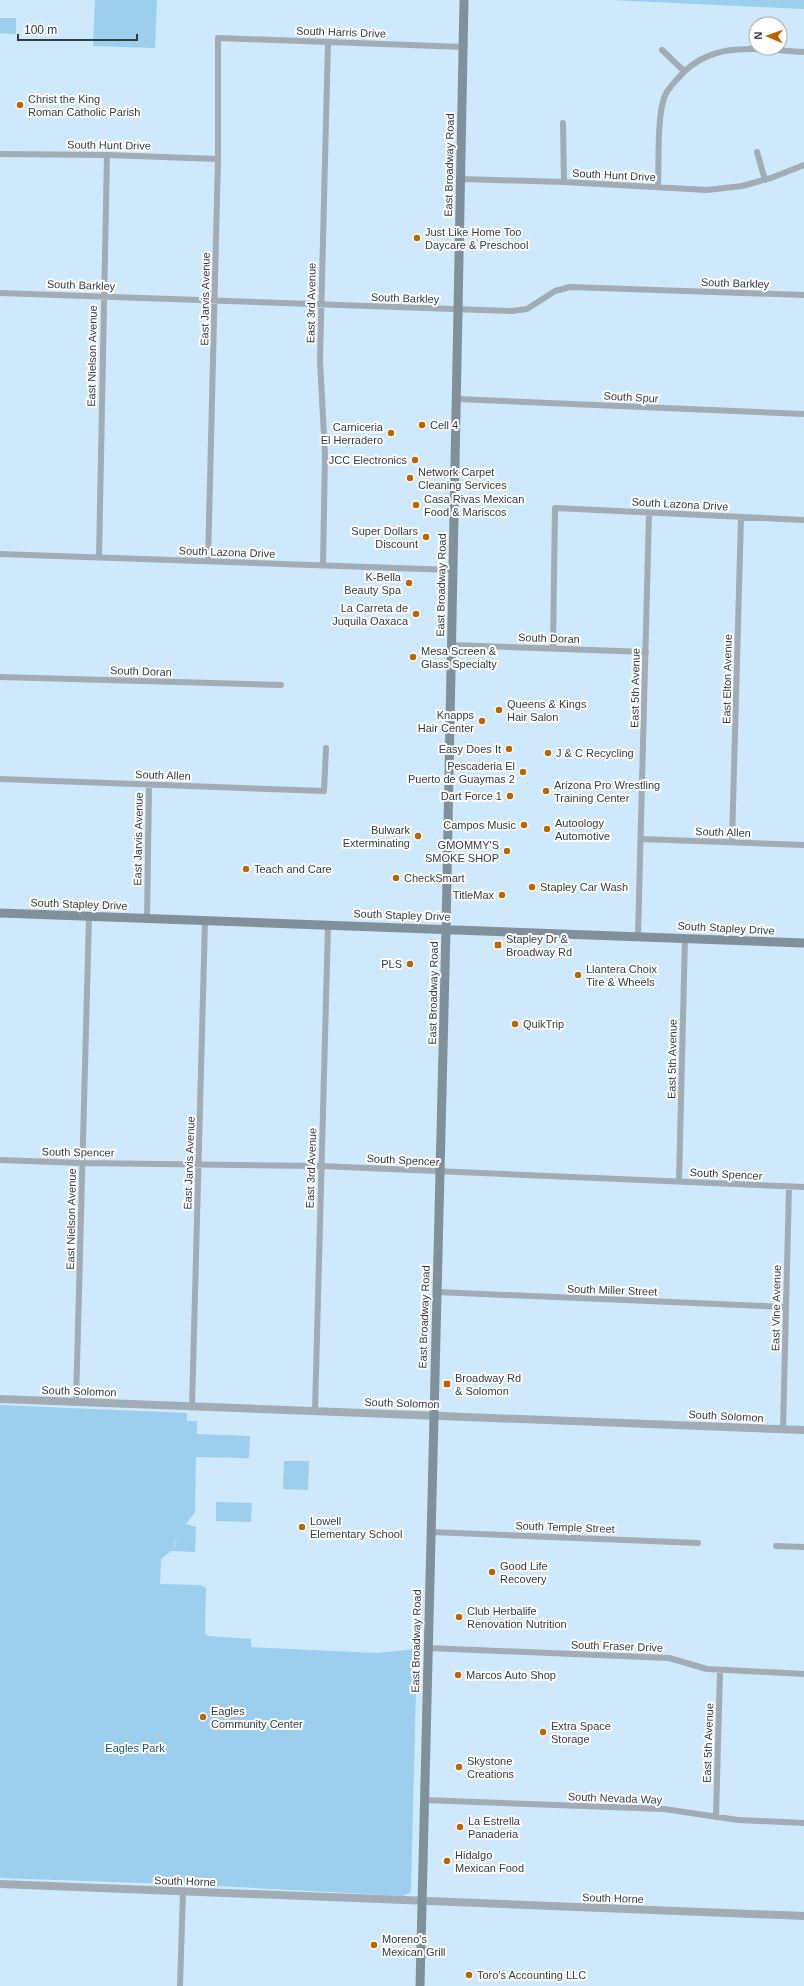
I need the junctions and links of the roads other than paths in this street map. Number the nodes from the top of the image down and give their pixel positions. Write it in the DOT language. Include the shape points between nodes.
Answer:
graph roads {
  1 [pos="464,0"];
  2 [pos="218,38"];
  3 [pos="328,42"];
  4 [pos="464,47"];
  5 [pos="662,50"];
  6 [pos="804,52"];
  7 [pos="684,71"];
  8 [pos="564,123"];
  9 [pos="757,152"];
  10 [pos="0,154"];
  11 [pos="107,155"];
  12 [pos="218,159"];
  13 [pos="804,165"];
  14 [pos="461,179"];
  15 [pos="765,180"];
  16 [pos="564,182"];
  17 [pos="658,187"];
  18 [pos="0,293"];
  19 [pos="804,295"];
  20 [pos="103,296"];
  21 [pos="215,300"];
  22 [pos="321,304"];
  23 [pos="458,310"];
  24 [pos="457,399"];
  25 [pos="804,414"];
  26 [pos="649,513"];
  27 [pos="741,517"];
  28 [pos="804,520"];
  29 [pos="0,554"];
  30 [pos="98,557"];
  31 [pos="208,561"];
  32 [pos="323,565"];
  33 [pos="453,570"];
  34 [pos="451,645"];
  35 [pos="553,648"];
  36 [pos="646,652"];
  37 [pos="0,677"];
  38 [pos="281,685"];
  39 [pos="326,748"];
  40 [pos="0,779"];
  41 [pos="149,785"];
  42 [pos="642,838"];
  43 [pos="732,842"];
  44 [pos="804,845"];
  45 [pos="0,913"];
  46 [pos="89,916"];
  47 [pos="146,918"];
  48 [pos="205,921"];
  49 [pos="328,925"];
  50 [pos="446,929"];
  51 [pos="638,936"];
  52 [pos="685,938"];
  53 [pos="804,944"];
  54 [pos="0,1160"];
  55 [pos="82,1163"];
  56 [pos="199,1163"];
  57 [pos="321,1166"];
  58 [pos="440,1172"];
  59 [pos="679,1181"];
  60 [pos="789,1187"];
  61 [pos="804,1187"];
  62 [pos="437,1292"];
  63 [pos="786,1307"];
  64 [pos="0,1399"];
  65 [pos="76,1402"];
  66 [pos="192,1407"];
  67 [pos="315,1411"];
  68 [pos="434,1415"];
  69 [pos="784,1430"];
  70 [pos="804,1430"];
  71 [pos="431,1532"];
  72 [pos="698,1543"];
  73 [pos="776,1546"];
  74 [pos="804,1547"];
  75 [pos="428,1648"];
  76 [pos="720,1670"];
  77 [pos="804,1674"];
  78 [pos="424,1800"];
  79 [pos="716,1817"];
  80 [pos="804,1824"];
  81 [pos="0,1884"];
  82 [pos="183,1892"];
  83 [pos="422,1901"];
  84 [pos="804,1916"];
  85 [pos="180,1986"];
  86 [pos="420,1986"];
  1 -- 4 [label="main road, East Broadway Road"];
  2 -- 3 [label="street, South Harris Drive"];
  2 -- 12 [label="street, East Jarvis Avenue"];
  3 -- 4 [label="street, South Harris Drive"];
  3 -- 22 [label="street, East 3rd Avenue"];
  4 -- 14 [label="main road, East Broadway Road"];
  5 -- 7 [label="street"];
  6 -- 7 [label="street" via="728,49 708,55"];
  7 -- 17 [label="street" via="664,98"];
  8 -- 16 [label="street"];
  9 -- 15 [label="street"];
  10 -- 11 [label="street, South Hunt Drive"];
  11 -- 12 [label="street, South Hunt Drive"];
  11 -- 20 [label="street, East Nielson Avenue"];
  12 -- 21 [label="street, East Jarvis Avenue"];
  13 -- 15 [label="street, South Hunt Drive"];
  14 -- 16 [label="street, South Hunt Drive"];
  14 -- 23 [label="main road, East Broadway Road"];
  15 -- 17 [label="street, South Hunt Drive" via="742,186 707,190"];
  16 -- 17 [label="street, South Hunt Drive"];
  18 -- 20 [label="street, South Barkley"];
  19 -- 23 [label="street, South Barkley" via="570,287 555,290 527,308 512,311"];
  20 -- 21 [label="street, South Barkley"];
  20 -- 30 [label="street, East Nielson Avenue"];
  21 -- 22 [label="street, South Barkley"];
  21 -- 31 [label="street, East Jarvis Avenue"];
  22 -- 23 [label="street, South Barkley"];
  22 -- 32 [label="street, East 3rd Avenue" via="320,360 325,455"];
  23 -- 24 [label="main road, East Broadway Road"];
  24 -- 25 [label="street, South Spur"];
  24 -- 33 [label="main road, East Broadway Road"];
  26 -- 27 [label="street, South Lazona Drive"];
  26 -- 35 [label="street, South Lazona Drive" via="555,508"];
  26 -- 36 [label="street, East 5th Avenue"];
  27 -- 28 [label="street, South Lazona Drive"];
  27 -- 43 [label="street, East Elton Avenue"];
  29 -- 30 [label="street, South Lazona Drive"];
  30 -- 31 [label="street, South Lazona Drive"];
  31 -- 32 [label="street, South Lazona Drive"];
  32 -- 33 [label="street, South Lazona Drive"];
  33 -- 34 [label="main road, East Broadway Road"];
  34 -- 35 [label="street, South Doran"];
  34 -- 50 [label="main road, East Broadway Road"];
  35 -- 36 [label="street, South Doran"];
  36 -- 42 [label="street, East 5th Avenue"];
  37 -- 38 [label="street, South Doran"];
  39 -- 41 [label="street, South Allen" via="324,791"];
  40 -- 41 [label="street, South Allen"];
  41 -- 47 [label="street, East Jarvis Avenue"];
  42 -- 43 [label="street, South Allen"];
  42 -- 51 [label="street, East 5th Avenue"];
  43 -- 44 [label="street, South Allen"];
  45 -- 46 [label="main road, South Stapley Drive"];
  46 -- 47 [label="main road, South Stapley Drive"];
  46 -- 55 [label="street, East Nielson Avenue"];
  47 -- 48 [label="main road, South Stapley Drive"];
  48 -- 49 [label="main road, South Stapley Drive"];
  48 -- 56 [label="street, East Jarvis Avenue"];
  49 -- 50 [label="main road, South Stapley Drive"];
  49 -- 57 [label="street, East 3rd Avenue"];
  50 -- 51 [label="main road, South Stapley Drive"];
  50 -- 58 [label="main road, East Broadway Road"];
  51 -- 52 [label="main road, South Stapley Drive"];
  52 -- 53 [label="main road, South Stapley Drive"];
  52 -- 59 [label="street, East 5th Avenue"];
  54 -- 55 [label="street, South Spencer"];
  55 -- 56 [label="street, South Spencer"];
  55 -- 65 [label="street, East Nielson Avenue"];
  56 -- 57 [label="street, South Spencer"];
  56 -- 66 [label="street, East Jarvis Avenue"];
  57 -- 58 [label="street, South Spencer"];
  57 -- 67 [label="street, East 3rd Avenue"];
  58 -- 59 [label="street, South Spencer"];
  58 -- 62 [label="main road, East Broadway Road"];
  59 -- 60 [label="street, South Spencer"];
  60 -- 61 [label="street, South Spencer"];
  60 -- 63 [label="street, East Vine Avenue"];
  62 -- 63 [label="street, South Miller Street"];
  62 -- 68 [label="main road, East Broadway Road"];
  63 -- 69 [label="street, East Vine Avenue"];
  64 -- 65 [label="street, South Solomon"];
  65 -- 66 [label="street, South Solomon"];
  66 -- 67 [label="street, South Solomon"];
  67 -- 68 [label="street, South Solomon"];
  68 -- 69 [label="street, South Solomon"];
  68 -- 71 [label="main road, East Broadway Road"];
  69 -- 70 [label="street, South Solomon"];
  71 -- 72 [label="street, South Temple Street"];
  71 -- 75 [label="main road, East Broadway Road"];
  73 -- 74 [label="street"];
  75 -- 76 [label="street, South Fraser Drive" via="669,1658 697,1667"];
  75 -- 78 [label="main road, East Broadway Road"];
  76 -- 77 [label="street, South Fraser Drive"];
  76 -- 79 [label="street, East 5th Avenue"];
  78 -- 79 [label="street, South Nevada Way" via="664,1809"];
  78 -- 83 [label="main road, East Broadway Road"];
  79 -- 80 [label="street, South Nevada Way"];
  81 -- 82 [label="street, South Horne"];
  82 -- 83 [label="street, South Horne"];
  82 -- 85 [label="street"];
  83 -- 84 [label="street, South Horne"];
  83 -- 86 [label="main road, East Broadway Road"];
}
